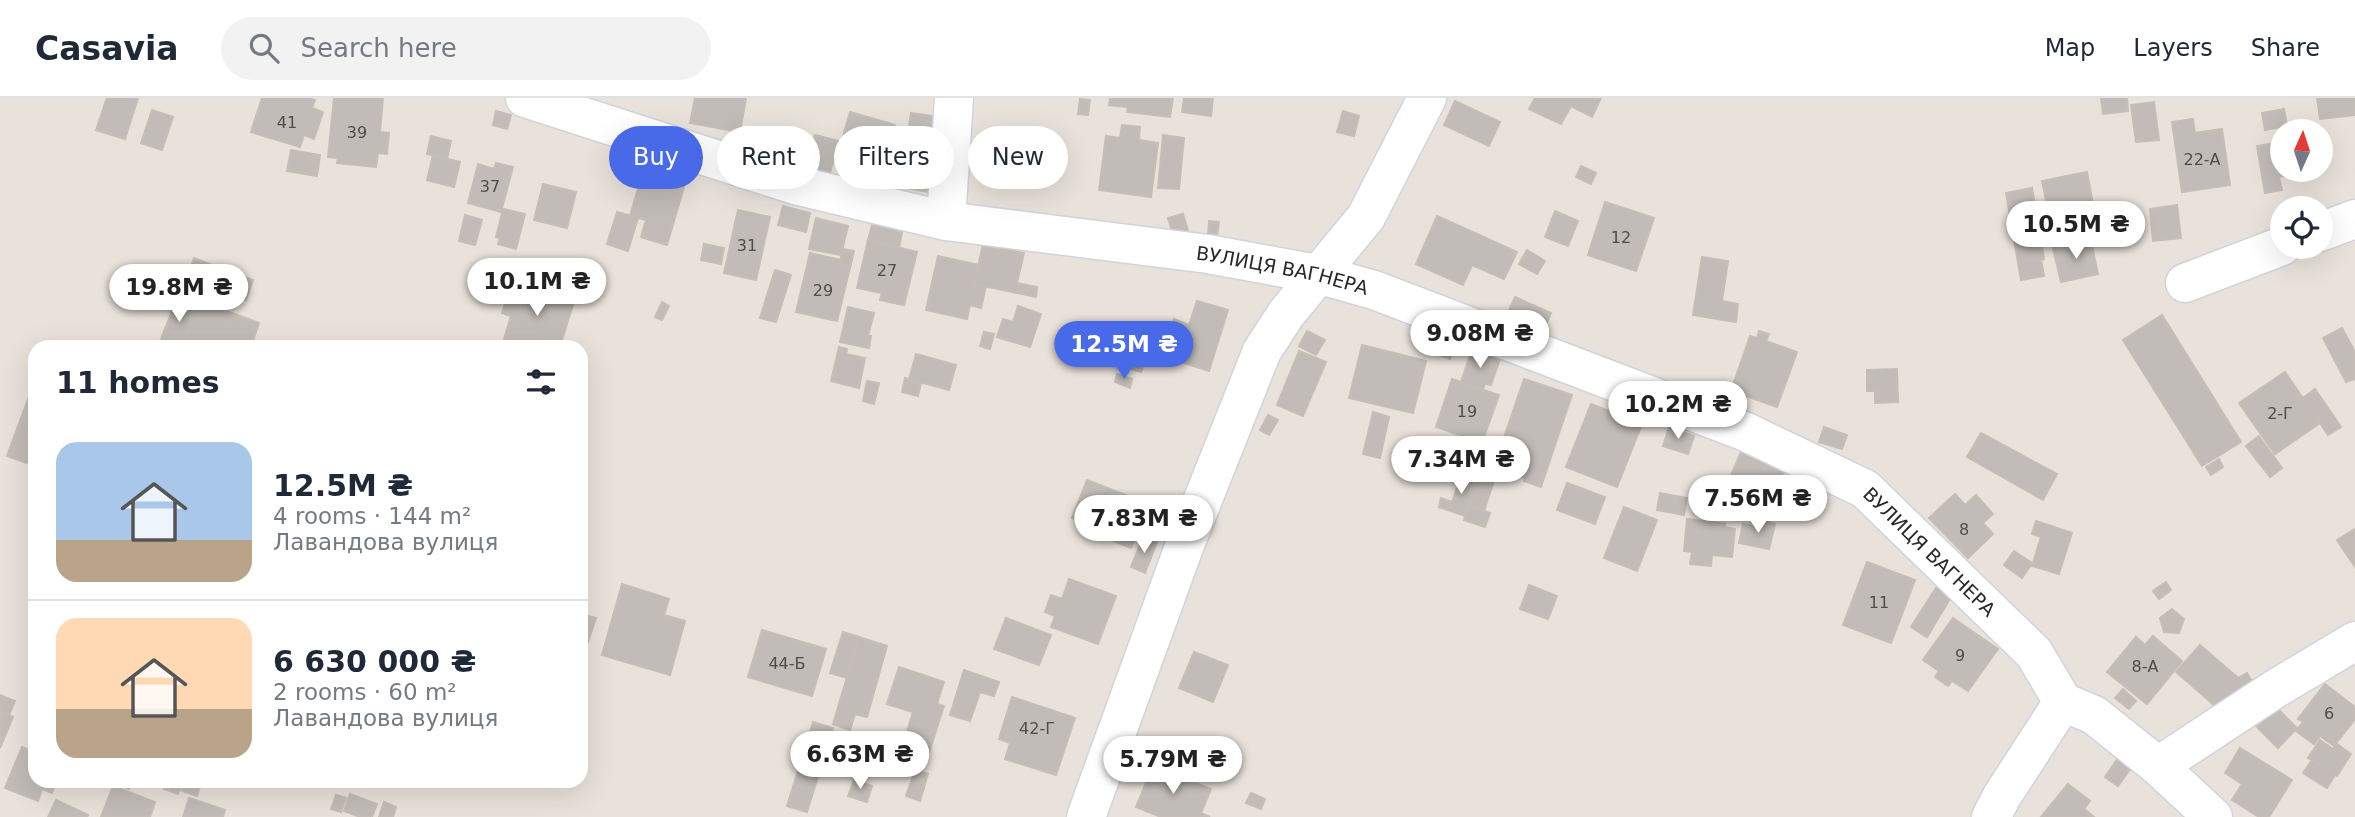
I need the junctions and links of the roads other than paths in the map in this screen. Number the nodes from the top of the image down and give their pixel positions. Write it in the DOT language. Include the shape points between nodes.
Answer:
graph roads {
  1 [pos="525,98"];
  2 [pos="954,98"];
  3 [pos="1427,98"];
  4 [pos="2355,219"];
  5 [pos="946,220"];
  6 [pos="2333,227"];
  7 [pos="2270,251"];
  8 [pos="1317,274"];
  9 [pos="2185,283"];
  10 [pos="2355,640"];
  11 [pos="2063,702"];
  12 [pos="2158,766"];
  13 [pos="1086,817"];
  14 [pos="1991,817"];
  15 [pos="2213,817"];
  1 -- 5 [label="street, ВУЛИЦЯ ВАГНЕРА" via="794,185"];
  2 -- 5 [label="street"];
  3 -- 8 [label="street" via="1366,217"];
  4 -- 6 [label="street"];
  5 -- 8 [label="street, ВУЛИЦЯ ВАГНЕРА" via="1208,254"];
  7 -- 9 [label="street"];
  8 -- 11 [label="street, ВУЛИЦЯ ВАГНЕРА" via="1374,290 1667,401 1746,432 1865,489 2034,653"];
  8 -- 13 [label="street" via="1262,351 1184,547"];
  10 -- 12 [label="street"];
  11 -- 12 [label="street" via="2094,715"];
  11 -- 14 [label="street"];
  12 -- 15 [label="street"];
}
